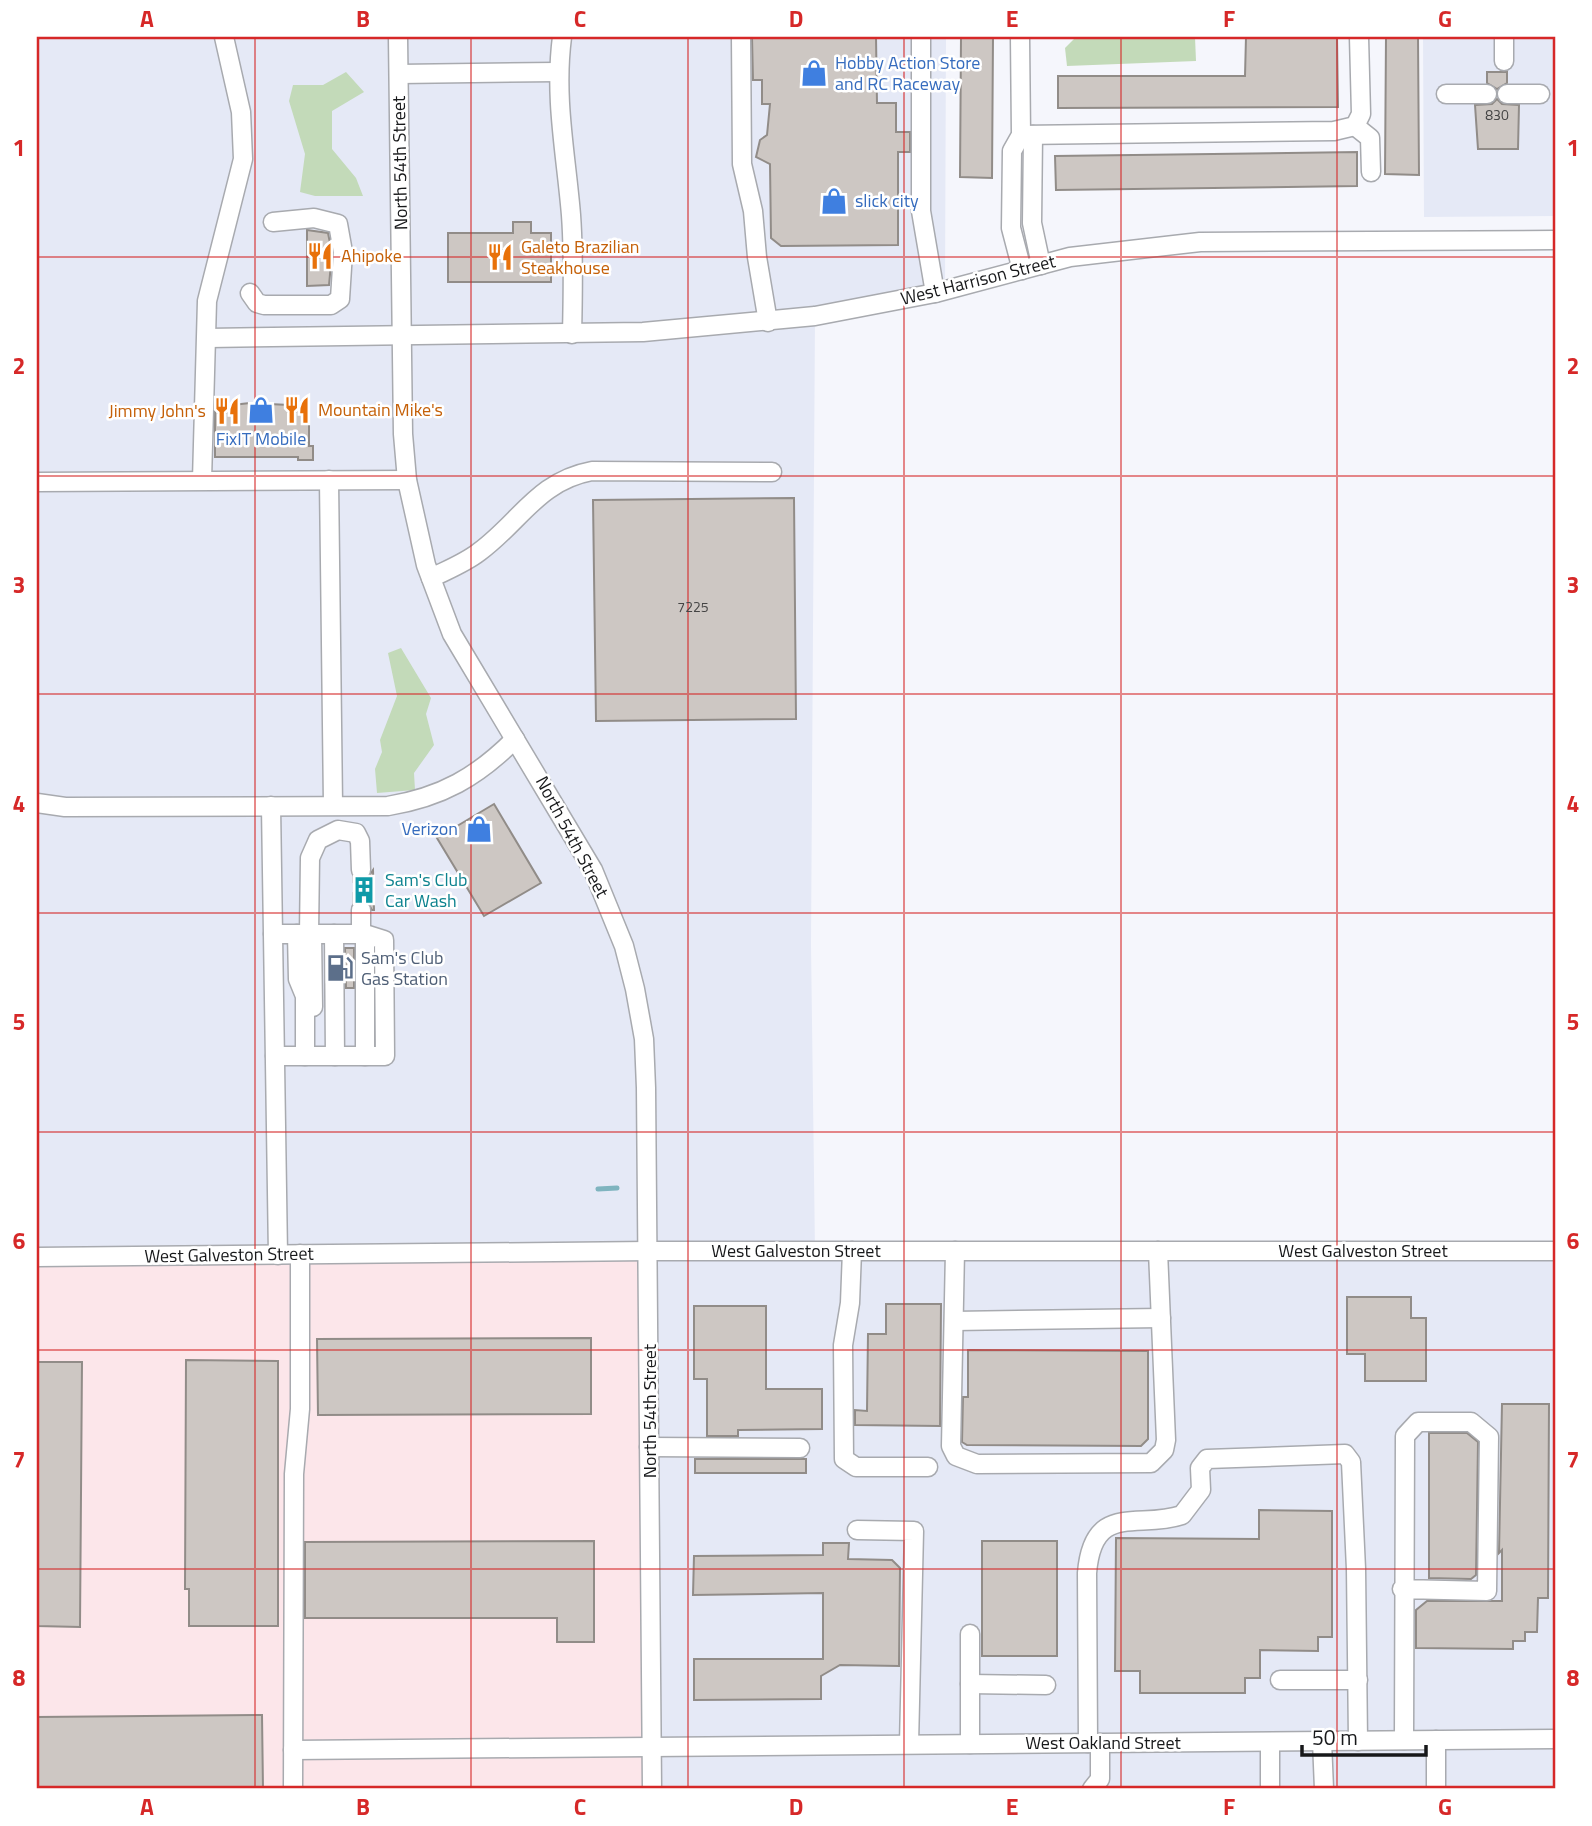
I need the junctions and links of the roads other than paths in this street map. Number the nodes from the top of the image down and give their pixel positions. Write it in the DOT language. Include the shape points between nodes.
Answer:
graph roads {
  1 [pos="224,37"];
  2 [pos="398,37"];
  3 [pos="562,37"];
  4 [pos="741,37"];
  5 [pos="921,37"];
  6 [pos="1020,37"];
  7 [pos="1359,37"];
  8 [pos="1504,37"];
  9 [pos="1504,61"];
  10 [pos="557,72"];
  11 [pos="398,74"];
  12 [pos="1446,94"];
  13 [pos="1487,94"];
  14 [pos="1507,94"];
  15 [pos="1540,94"];
  16 [pos="1354,126"];
  17 [pos="1027,135"];
  18 [pos="1371,172"];
  19 [pos="273,222"];
  20 [pos="1555,240"];
  21 [pos="1041,265"];
  22 [pos="1022,270"];
  23 [pos="250,293"];
  24 [pos="935,293"];
  25 [pos="768,322"];
  26 [pos="572,334"];
  27 [pos="402,336"];
  28 [pos="208,338"];
  29 [pos="772,472"];
  30 [pos="202,480"];
  31 [pos="329,480"];
  32 [pos="407,480"];
  33 [pos="37,482"];
  34 [pos="431,579"];
  35 [pos="516,739"];
  36 [pos="37,803"];
  37 [pos="333,805"];
  38 [pos="271,806"];
  39 [pos="361,870"];
  40 [pos="361,910"];
  41 [pos="273,934"];
  42 [pos="306,934"];
  43 [pos="356,934"];
  44 [pos="275,1056"];
  45 [pos="310,1056"];
  46 [pos="341,1056"];
  47 [pos="649,1251"];
  48 [pos="852,1251"];
  49 [pos="955,1251"];
  50 [pos="1157,1251"];
  51 [pos="1555,1251"];
  52 [pos="300,1254"];
  53 [pos="278,1255"];
  54 [pos="37,1257"];
  55 [pos="1161,1318"];
  56 [pos="954,1321"];
  57 [pos="649,1447"];
  58 [pos="800,1448"];
  59 [pos="928,1467"];
  60 [pos="857,1530"];
  61 [pos="1402,1589"];
  62 [pos="970,1634"];
  63 [pos="1357,1679"];
  64 [pos="1280,1680"];
  65 [pos="970,1685"];
  66 [pos="1046,1685"];
  67 [pos="1555,1739"];
  68 [pos="1404,1740"];
  69 [pos="1436,1740"];
  70 [pos="1322,1741"];
  71 [pos="1358,1741"];
  72 [pos="1270,1742"];
  73 [pos="1094,1743"];
  74 [pos="909,1744"];
  75 [pos="970,1744"];
  76 [pos="651,1745"];
  77 [pos="293,1750"];
  78 [pos="293,1789"];
  79 [pos="652,1789"];
  80 [pos="1092,1789"];
  81 [pos="1270,1789"];
  82 [pos="1324,1789"];
  83 [pos="1436,1789"];
  1 -- 28 [label="street" via="241,112 243,159 211,282"];
  2 -- 11 [label="street, North 54th Street"];
  3 -- 10 [label="street"];
  4 -- 25 [label="street" via="743,164"];
  5 -- 24 [label="street" via="921,211"];
  6 -- 17 [label="street"];
  7 -- 16 [label="street" via="1362,114"];
  8 -- 9 [label="street"];
  10 -- 11 [label="street"];
  10 -- 26 [label="street" via="573,250"];
  11 -- 27 [label="street, North 54th Street"];
  12 -- 13 [label="street"];
  14 -- 15 [label="street"];
  16 -- 17 [label="street" via="1334,131"];
  16 -- 18 [label="street" via="1370,138"];
  17 -- 21 [label="street" via="1032,223"];
  17 -- 22 [label="street" via="1012,151 1011,228"];
  19 -- 23 [label="street" via="314,218 338,224 343,252 340,299 331,305 264,305"];
  20 -- 21 [label="street, West Harrison Street" via="1200,242 1070,257"];
  21 -- 22 [label="street, West Harrison Street"];
  22 -- 24 [label="street, West Harrison Street"];
  24 -- 25 [label="street, West Harrison Street"];
  25 -- 26 [label="street, West Harrison Street"];
  26 -- 27 [label="street, West Harrison Street"];
  27 -- 28 [label="street, West Harrison Street"];
  27 -- 32 [label="street, North 54th Street"];
  28 -- 30 [label="street"];
  29 -- 34 [label="street" via="581,473 536,496 479,553"];
  30 -- 31 [label="street"];
  30 -- 33 [label="street"];
  31 -- 32 [label="street"];
  31 -- 37 [label="street"];
  32 -- 34 [label="street, North 54th Street"];
  34 -- 35 [label="street, North 54th Street" via="452,634"];
  35 -- 37 [label="street" via="487,767 456,786 388,806"];
  35 -- 47 [label="street, North 54th Street" via="593,870 629,967 646,1064"];
  36 -- 38 [label="street" via="65,807"];
  37 -- 38 [label="street"];
  38 -- 41 [label="street"];
  39 -- 42 [label="street" via="356,834 338,830 318,840 310,858"];
  40 -- 43 [label="street"];
  41 -- 42 [label="street"];
  41 -- 44 [label="street"];
  42 -- 43 [label="street"];
  42 -- 45 [label="street"];
  43 -- 46 [label="street"];
  43 -- 46 [label="street" via="370,1056"];
  44 -- 45 [label="street"];
  44 -- 53 [label="street"];
  45 -- 46 [label="street"];
  47 -- 48 [label="street, West Galveston Street"];
  47 -- 52 [label="street, West Galveston Street"];
  47 -- 57 [label="street, North 54th Street"];
  48 -- 49 [label="street, West Galveston Street"];
  48 -- 59 [label="street" via="843,1345 844,1459 856,1467"];
  49 -- 50 [label="street, West Galveston Street"];
  49 -- 56 [label="street"];
  50 -- 51 [label="street, West Galveston Street"];
  50 -- 55 [label="street"];
  52 -- 53 [label="street, West Galveston Street"];
  52 -- 77 [label="street"];
  53 -- 54 [label="street, West Galveston Street"];
  55 -- 56 [label="street"];
  55 -- 56 [label="street" via="1166,1446 1151,1463 977,1464 956,1456 951,1446"];
  57 -- 58 [label="street"];
  57 -- 76 [label="street, North 54th Street"];
  60 -- 74 [label="street" via="914,1531"];
  61 -- 61 [label="street" via="1405,1436 1418,1422 1471,1422 1489,1437 1487,1591"];
  61 -- 68 [label="street"];
  62 -- 65 [label="street"];
  63 -- 64 [label="street"];
  63 -- 71 [label="street"];
  63 -- 73 [label="street" via="1349,1457 1207,1459 1200,1468 1201,1490 1182,1514 1119,1521 1090,1549"];
  65 -- 66 [label="street"];
  65 -- 75 [label="street"];
  67 -- 69 [label="street, West Oakland Street"];
  68 -- 69 [label="street, West Oakland Street"];
  68 -- 71 [label="street, West Oakland Street"];
  69 -- 83 [label="street"];
  70 -- 71 [label="street, West Oakland Street"];
  70 -- 72 [label="street, West Oakland Street"];
  70 -- 82 [label="street"];
  72 -- 73 [label="street, West Oakland Street"];
  72 -- 81 [label="street"];
  73 -- 75 [label="street, West Oakland Street"];
  73 -- 80 [label="street" via="1100,1779"];
  74 -- 75 [label="street, West Oakland Street"];
  74 -- 76 [label="street, West Oakland Street"];
  76 -- 77 [label="street, West Oakland Street"];
  76 -- 79 [label="street, North 54th Street"];
  77 -- 78 [label="street"];
}
